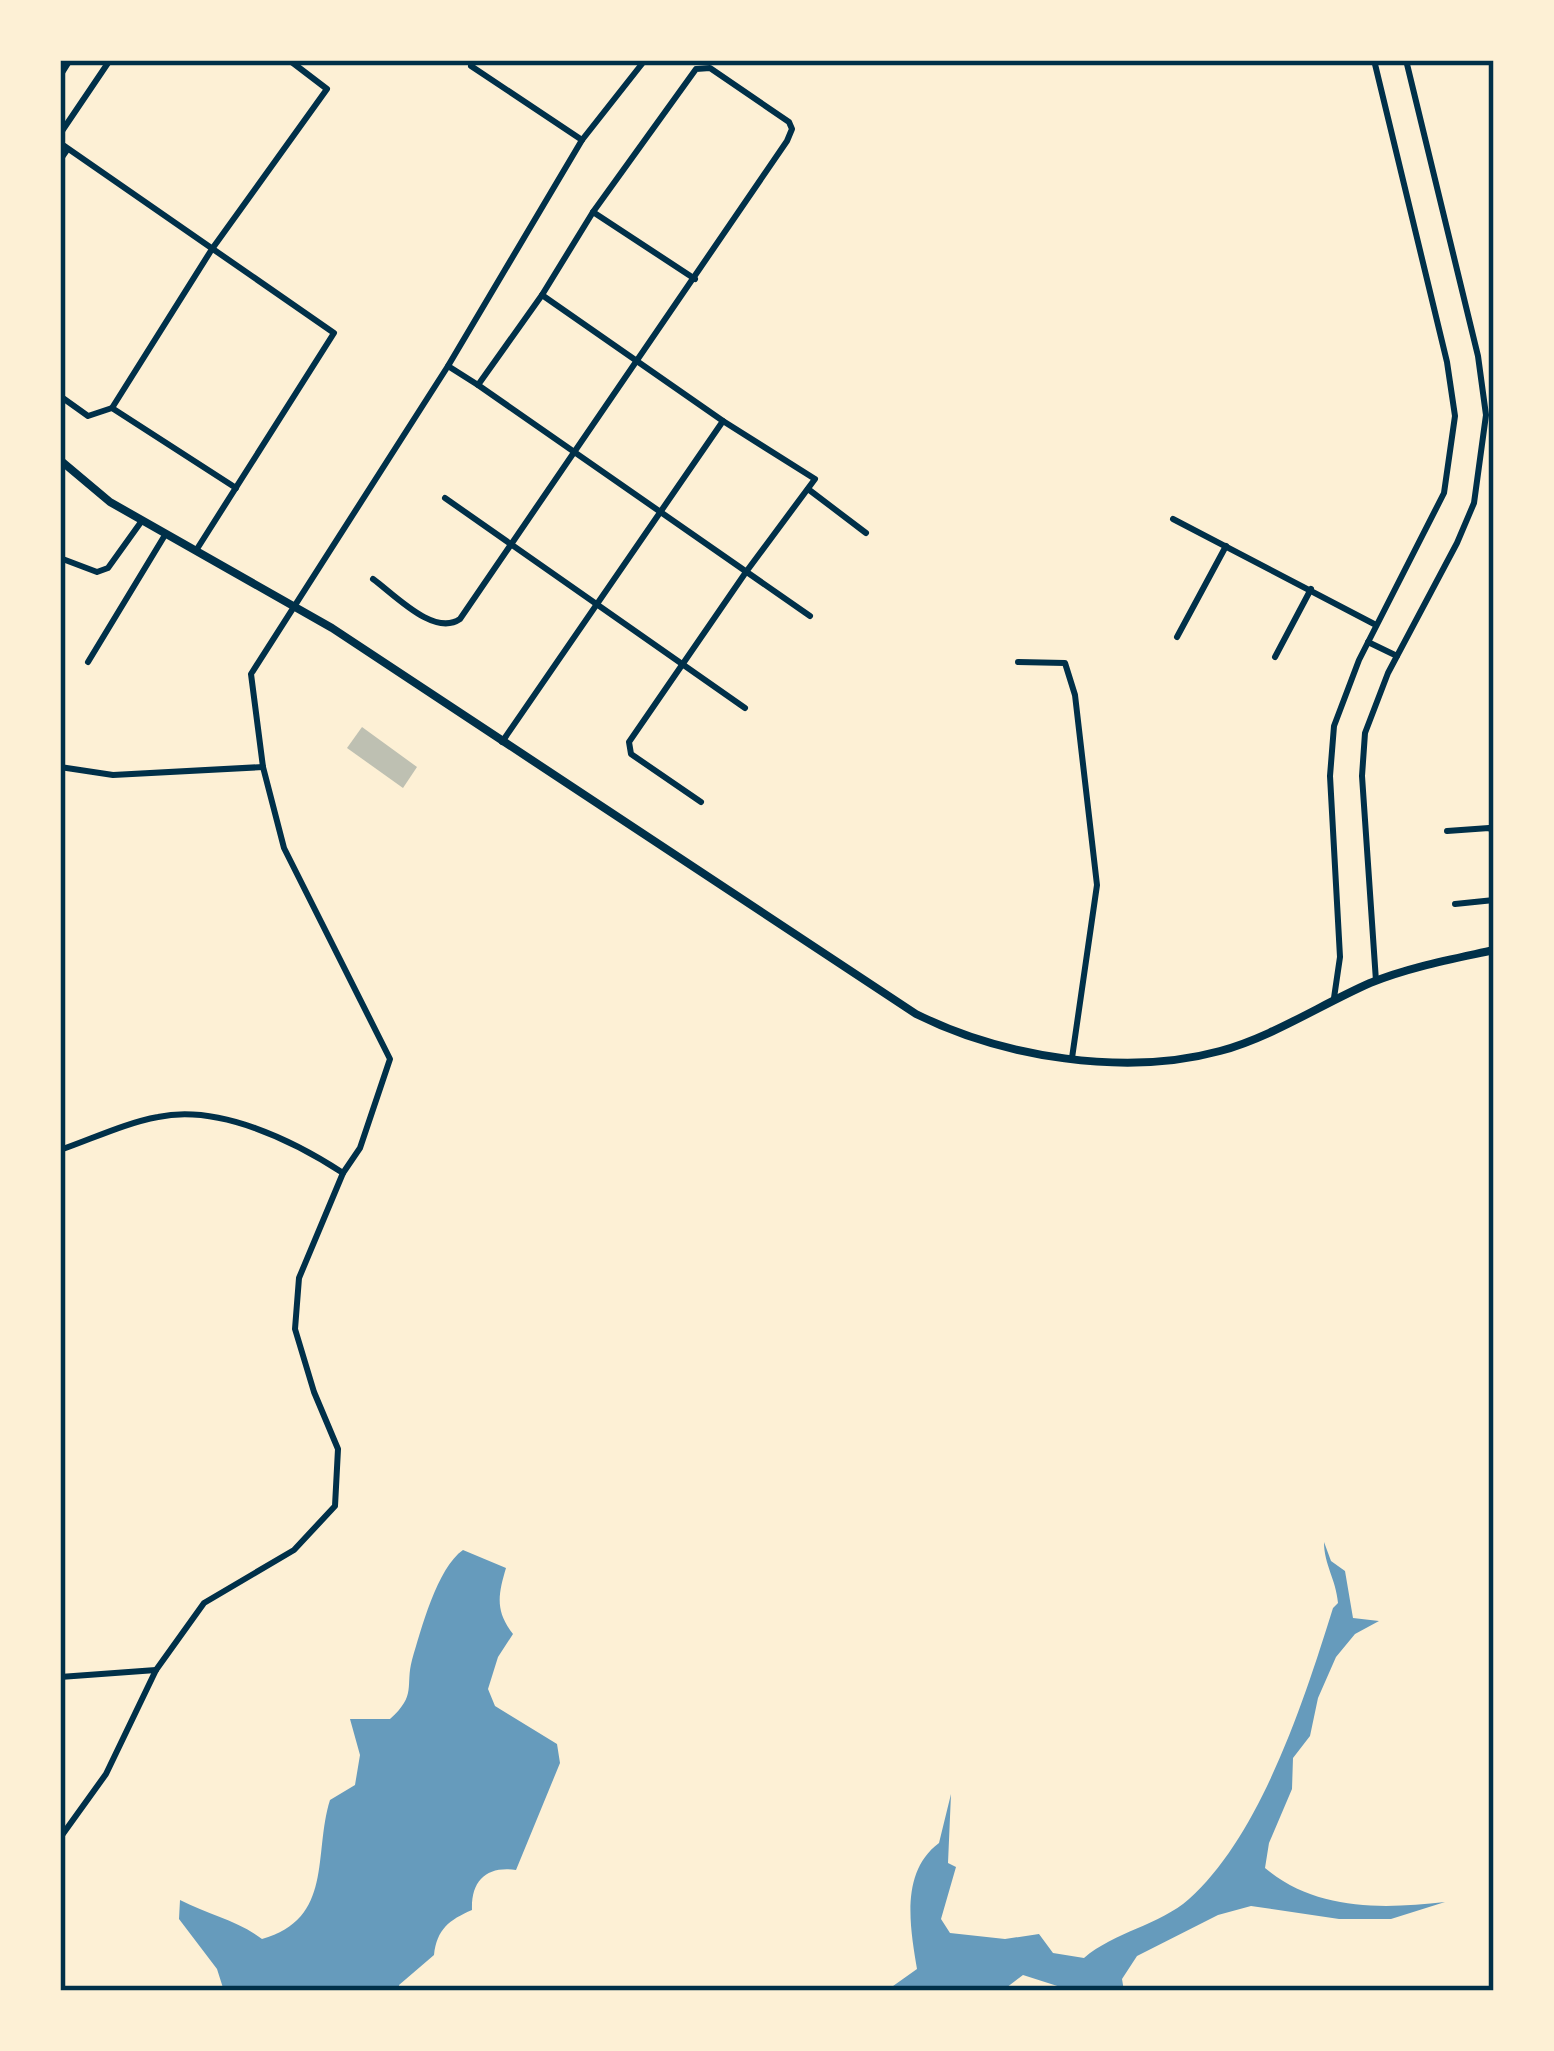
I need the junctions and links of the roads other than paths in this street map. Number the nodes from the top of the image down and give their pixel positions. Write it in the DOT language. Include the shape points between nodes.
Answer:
graph roads {
  1 [pos="70,60"];
  2 [pos="110,60"];
  3 [pos="289,60"];
  4 [pos="461,60"];
  5 [pos="645,60"];
  6 [pos="1374,60"];
  7 [pos="1406,60"];
  8 [pos="473,63"];
  9 [pos="60,76"];
  10 [pos="60,138"];
  11 [pos="582,140"];
  12 [pos="68,150"];
  13 [pos="60,160"];
  14 [pos="593,212"];
  15 [pos="212,249"];
  16 [pos="695,279"];
  17 [pos="542,295"];
  18 [pos="640,361"];
  19 [pos="448,366"];
  20 [pos="478,385"];
  21 [pos="60,396"];
  22 [pos="112,408"];
  23 [pos="723,421"];
  24 [pos="576,454"];
  25 [pos="60,460"];
  26 [pos="236,488"];
  27 [pos="808,489"];
  28 [pos="445,498"];
  29 [pos="660,513"];
  30 [pos="1173,519"];
  31 [pos="142,522"];
  32 [pos="866,532"];
  33 [pos="165,535"];
  34 [pos="512,546"];
  35 [pos="1226,546"];
  36 [pos="197,549"];
  37 [pos="60,558"];
  38 [pos="746,572"];
  39 [pos="373,579"];
  40 [pos="1311,589"];
  41 [pos="595,605"];
  42 [pos="295,606"];
  43 [pos="810,616"];
  44 [pos="1376,625"];
  45 [pos="1177,637"];
  46 [pos="1368,642"];
  47 [pos="1397,656"];
  48 [pos="1275,657"];
  49 [pos="88,662"];
  50 [pos="1018,662"];
  51 [pos="682,665"];
  52 [pos="746,708"];
  53 [pos="502,742"];
  54 [pos="262,766"];
  55 [pos="60,767"];
  56 [pos="701,802"];
  57 [pos="1447,831"];
  58 [pos="1494,832"];
  59 [pos="1494,901"];
  60 [pos="1455,904"];
  61 [pos="1494,950"];
  62 [pos="1376,981"];
  63 [pos="1334,1000"];
  64 [pos="1072,1058"];
  65 [pos="60,1150"];
  66 [pos="343,1173"];
  67 [pos="156,1670"];
  68 [pos="60,1677"];
  69 [pos="60,1838"];
  1 -- 9 [label="street"];
  2 -- 10 [label="street"];
  3 -- 15 [label="street" via="327,89"];
  4 -- 8 [label="street"];
  5 -- 11 [label="street"];
  6 -- 44 [label="street" via="1455,416 1444,493"];
  7 -- 47 [label="street" via="1486,415 1474,503"];
  8 -- 11 [label="street"];
  10 -- 12 [label="street"];
  11 -- 19 [label="street"];
  12 -- 13 [label="street"];
  12 -- 15 [label="street"];
  14 -- 16 [label="street"];
  14 -- 16 [label="street" via="678,90 696,69 710,68 792,129"];
  14 -- 17 [label="street"];
  15 -- 22 [label="street"];
  15 -- 26 [label="street" via="334,333"];
  16 -- 18 [label="street"];
  17 -- 18 [label="street"];
  17 -- 20 [label="street"];
  18 -- 23 [label="street"];
  18 -- 24 [label="street"];
  19 -- 20 [label="street"];
  19 -- 42 [label="street"];
  20 -- 24 [label="street"];
  21 -- 22 [label="street" via="88,416"];
  22 -- 26 [label="street"];
  23 -- 27 [label="street" via="815,479"];
  23 -- 29 [label="street"];
  24 -- 29 [label="street"];
  24 -- 34 [label="street"];
  25 -- 31 [label="main road"];
  26 -- 36 [label="street"];
  27 -- 32 [label="street"];
  27 -- 38 [label="street"];
  28 -- 34 [label="street"];
  29 -- 38 [label="street"];
  29 -- 41 [label="street"];
  30 -- 35 [label="street"];
  31 -- 33 [label="main road"];
  31 -- 37 [label="street" via="108,568 97,572"];
  33 -- 36 [label="main road"];
  33 -- 49 [label="street"];
  34 -- 39 [label="street" via="451,626 436,625"];
  34 -- 41 [label="street"];
  35 -- 40 [label="street"];
  35 -- 45 [label="street"];
  36 -- 42 [label="main road"];
  38 -- 43 [label="street"];
  38 -- 51 [label="street"];
  40 -- 44 [label="street"];
  40 -- 48 [label="street"];
  41 -- 51 [label="street"];
  41 -- 53 [label="street"];
  42 -- 53 [label="main road"];
  42 -- 54 [label="street" via="251,674"];
  44 -- 46 [label="street"];
  46 -- 47 [label="street"];
  46 -- 63 [label="street" via="1334,726"];
  47 -- 62 [label="street" via="1365,733 1362,776"];
  50 -- 64 [label="street" via="1065,664 1075,695 1096,885"];
  51 -- 52 [label="street"];
  51 -- 56 [label="street" via="629,748"];
  53 -- 64 [label="main road" via="916,1014 1009,1051"];
  54 -- 55 [label="street" via="112,775"];
  54 -- 66 [label="street" via="284,848 390,1059 360,1148"];
  57 -- 58 [label="street"];
  59 -- 60 [label="street"];
  61 -- 62 [label="main road"];
  62 -- 63 [label="main road"];
  63 -- 64 [label="main road" via="1200,1055"];
  65 -- 66 [label="street" via="161,1116 205,1116 306,1149"];
  66 -- 67 [label="street" via="299,1278 295,1329 338,1450 335,1506 294,1550 204,1603"];
  67 -- 68 [label="street"];
  67 -- 69 [label="street" via="106,1774"];
}
